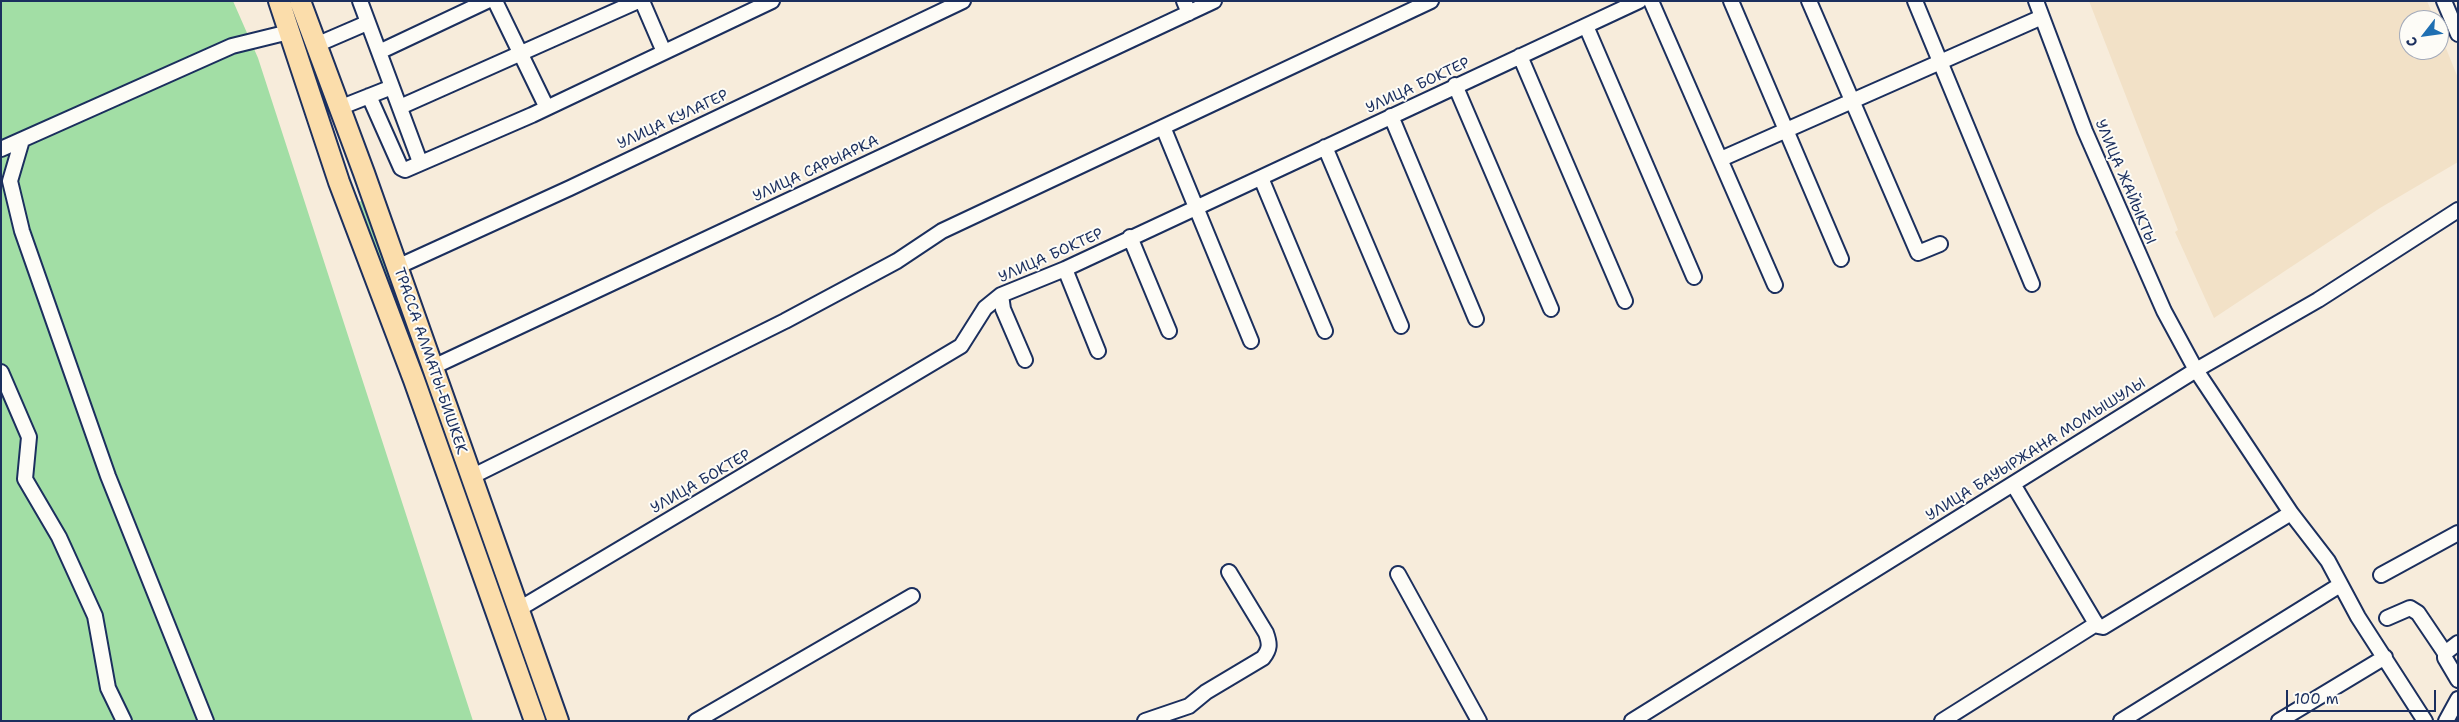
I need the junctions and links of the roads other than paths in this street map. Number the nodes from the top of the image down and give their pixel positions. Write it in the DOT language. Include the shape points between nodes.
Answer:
graph roads {
  1 [pos="278,1"];
  2 [pos="300,1"];
  3 [pos="360,1"];
  4 [pos="487,1"];
  5 [pos="495,1"];
  6 [pos="638,1"];
  7 [pos="642,1"];
  8 [pos="772,1"];
  9 [pos="963,1"];
  10 [pos="1214,1"];
  11 [pos="1432,1"];
  12 [pos="1639,1"];
  13 [pos="1651,1"];
  14 [pos="1732,1"];
  15 [pos="1809,1"];
  16 [pos="1915,1"];
  17 [pos="2036,1"];
  18 [pos="2444,1"];
  19 [pos="1186,7"];
  20 [pos="2042,17"];
  21 [pos="367,23"];
  22 [pos="1586,26"];
  23 [pos="289,32"];
  24 [pos="2458,34"];
  25 [pos="316,45"];
  26 [pos="379,52"];
  27 [pos="520,52"];
  28 [pos="664,52"];
  29 [pos="1520,56"];
  30 [pos="1940,63"];
  31 [pos="1455,85"];
  32 [pos="392,87"];
  33 [pos="370,96"];
  34 [pos="1853,100"];
  35 [pos="546,106"];
  36 [pos="400,107"];
  37 [pos="339,108"];
  38 [pos="1391,116"];
  39 [pos="1163,127"];
  40 [pos="1786,129"];
  41 [pos="22,140"];
  42 [pos="1325,147"];
  43 [pos="1,149"];
  44 [pos="1721,159"];
  45 [pos="420,162"];
  46 [pos="364,173"];
  47 [pos="1261,178"];
  48 [pos="339,182"];
  49 [pos="1194,207"];
  50 [pos="2458,210"];
  51 [pos="1130,237"];
  52 [pos="1940,244"];
  53 [pos="1841,259"];
  54 [pos="397,267"];
  55 [pos="1065,269"];
  56 [pos="1694,277"];
  57 [pos="2032,284"];
  58 [pos="1775,285"];
  59 [pos="1001,295"];
  60 [pos="1625,301"];
  61 [pos="1551,309"];
  62 [pos="1476,319"];
  63 [pos="1401,326"];
  64 [pos="1169,331"];
  65 [pos="1325,331"];
  66 [pos="1251,341"];
  67 [pos="1098,351"];
  68 [pos="1025,360"];
  69 [pos="433,367"];
  70 [pos="2196,370"];
  71 [pos="1,372"];
  72 [pos="471,477"];
  73 [pos="2013,484"];
  74 [pos="2291,513"];
  75 [pos="2458,533"];
  76 [pos="1230,572"];
  77 [pos="1398,574"];
  78 [pos="2381,575"];
  79 [pos="2340,586"];
  80 [pos="912,596"];
  81 [pos="519,608"];
  82 [pos="2387,618"];
  83 [pos="2096,624"];
  84 [pos="2458,643"];
  85 [pos="2445,653"];
  86 [pos="2385,657"];
  87 [pos="2458,680"];
  88 [pos="549,695"];
  89 [pos="2458,699"];
  90 [pos="528,702"];
  91 [pos="1153,719"];
  92 [pos="1638,719"];
  93 [pos="124,721"];
  94 [pos="206,721"];
  95 [pos="535,721"];
  96 [pos="558,721"];
  97 [pos="696,721"];
  98 [pos="1479,721"];
  99 [pos="1942,721"];
  100 [pos="2121,721"];
  101 [pos="2280,721"];
  102 [pos="2425,721"];
  103 [pos="2446,721"];
  1 -- 23 [label="highway, ТРАССА АЛМАТЫ-БИШКЕК"];
  2 -- 25 [label="highway, ТРАССА АЛМАТЫ-БИШКЕК"];
  3 -- 21 [label="street"];
  4 -- 26 [label="street"];
  5 -- 27 [label="street"];
  6 -- 27 [label="street"];
  7 -- 28 [label="street"];
  8 -- 28 [label="street"];
  9 -- 54 [label="street, УЛИЦА КУЛАГЕР"];
  10 -- 19 [label="street, УЛИЦА САРЫАРКА"];
  11 -- 39 [label="street"];
  12 -- 22 [label="street, УЛИЦА БОКТЕР"];
  13 -- 44 [label="street"];
  14 -- 40 [label="street"];
  15 -- 34 [label="street"];
  16 -- 30 [label="street"];
  17 -- 20 [label="street, УЛИЦА ЖАЙЫКТЫ"];
  18 -- 24 [label="street"];
  19 -- 69 [label="street, УЛИЦА САРЫАРКА"];
  20 -- 30 [label="street"];
  20 -- 70 [label="street, УЛИЦА ЖАЙЫКТЫ" via="2085,131 2133,242 2164,311"];
  21 -- 25 [label="street"];
  21 -- 26 [label="street"];
  22 -- 29 [label="street, УЛИЦА БОКТЕР"];
  22 -- 56 [label="street"];
  23 -- 41 [label="street" via="232,46"];
  23 -- 48 [label="highway, ТРАССА АЛМАТЫ-БИШКЕК"];
  25 -- 37 [label="highway, ТРАССА АЛМАТЫ-БИШКЕК"];
  26 -- 32 [label="street"];
  27 -- 35 [label="street"];
  27 -- 36 [label="street"];
  28 -- 35 [label="street"];
  29 -- 31 [label="street, УЛИЦА БОКТЕР"];
  29 -- 60 [label="street"];
  30 -- 34 [label="street"];
  30 -- 57 [label="street"];
  31 -- 38 [label="street, УЛИЦА БОКТЕР"];
  31 -- 61 [label="street"];
  32 -- 33 [label="street"];
  32 -- 36 [label="street"];
  33 -- 37 [label="street"];
  33 -- 45 [label="street" via="401,168 405,170"];
  34 -- 40 [label="street"];
  34 -- 52 [label="street" via="1918,253"];
  35 -- 45 [label="street" via="532,115"];
  36 -- 45 [label="street"];
  37 -- 46 [label="highway, ТРАССА АЛМАТЫ-БИШКЕК"];
  38 -- 42 [label="street, УЛИЦА БОКТЕР"];
  38 -- 62 [label="street"];
  39 -- 49 [label="street"];
  39 -- 72 [label="street" via="942,231 896,261 785,321"];
  40 -- 44 [label="street"];
  40 -- 53 [label="street"];
  41 -- 43 [label="street"];
  41 -- 94 [label="street" via="10,181 22,231 108,476"];
  42 -- 47 [label="street, УЛИЦА БОКТЕР"];
  42 -- 63 [label="street"];
  44 -- 58 [label="street"];
  46 -- 48 [label="highway"];
  46 -- 54 [label="highway, ТРАССА АЛМАТЫ-БИШКЕК"];
  47 -- 49 [label="street, УЛИЦА БОКТЕР"];
  47 -- 65 [label="street"];
  48 -- 90 [label="highway, ТРАССА АЛМАТЫ-БИШКЕК" via="414,380"];
  49 -- 51 [label="street, УЛИЦА БОКТЕР"];
  49 -- 66 [label="street"];
  50 -- 70 [label="street, УЛИЦА БАУЫРЖАНА МОМЫШУЛЫ" via="2318,300"];
  51 -- 55 [label="street, УЛИЦА БОКТЕР"];
  51 -- 64 [label="street"];
  54 -- 69 [label="highway, ТРАССА АЛМАТЫ-БИШКЕК"];
  55 -- 59 [label="street, УЛИЦА БОКТЕР"];
  55 -- 67 [label="street"];
  59 -- 68 [label="street" via="1003,309"];
  59 -- 81 [label="street, УЛИЦА БОКТЕР" via="985,308 961,346"];
  69 -- 72 [label="highway, ТРАССА АЛМАТЫ-БИШКЕК"];
  70 -- 73 [label="street, УЛИЦА БАУЫРЖАНА МОМЫШУЛЫ"];
  70 -- 74 [label="street, УЛИЦА ЖАЙЫКТЫ"];
  71 -- 93 [label="street" via="29,437 25,479 59,537 95,616 108,688"];
  72 -- 81 [label="highway, ТРАССА АЛМАТЫ-БИШКЕК"];
  73 -- 83 [label="street"];
  73 -- 92 [label="street, УЛИЦА БАУЫРЖАНА МОМЫШУЛЫ"];
  74 -- 79 [label="street, УЛИЦА ЖАЙЫКТЫ" via="2328,561"];
  74 -- 83 [label="street" via="2103,627"];
  75 -- 78 [label="street"];
  76 -- 91 [label="street" via="1266,633 1269,650 1263,658 1189,706"];
  77 -- 98 [label="street"];
  79 -- 86 [label="street, УЛИЦА ЖАЙЫКТЫ"];
  79 -- 100 [label="street"];
  80 -- 97 [label="street"];
  81 -- 88 [label="highway, ТРАССА АЛМАТЫ-БИШКЕК"];
  82 -- 85 [label="street" via="2410,608 2418,613"];
  83 -- 99 [label="street"];
  84 -- 85 [label="street"];
  85 -- 87 [label="street"];
  86 -- 101 [label="street"];
  86 -- 102 [label="street, УЛИЦА ЖАЙЫКТЫ"];
  88 -- 90 [label="highway"];
  88 -- 96 [label="highway, ТРАССА АЛМАТЫ-БИШКЕК"];
  89 -- 103 [label="street"];
  90 -- 95 [label="highway, ТРАССА АЛМАТЫ-БИШКЕК"];
}
